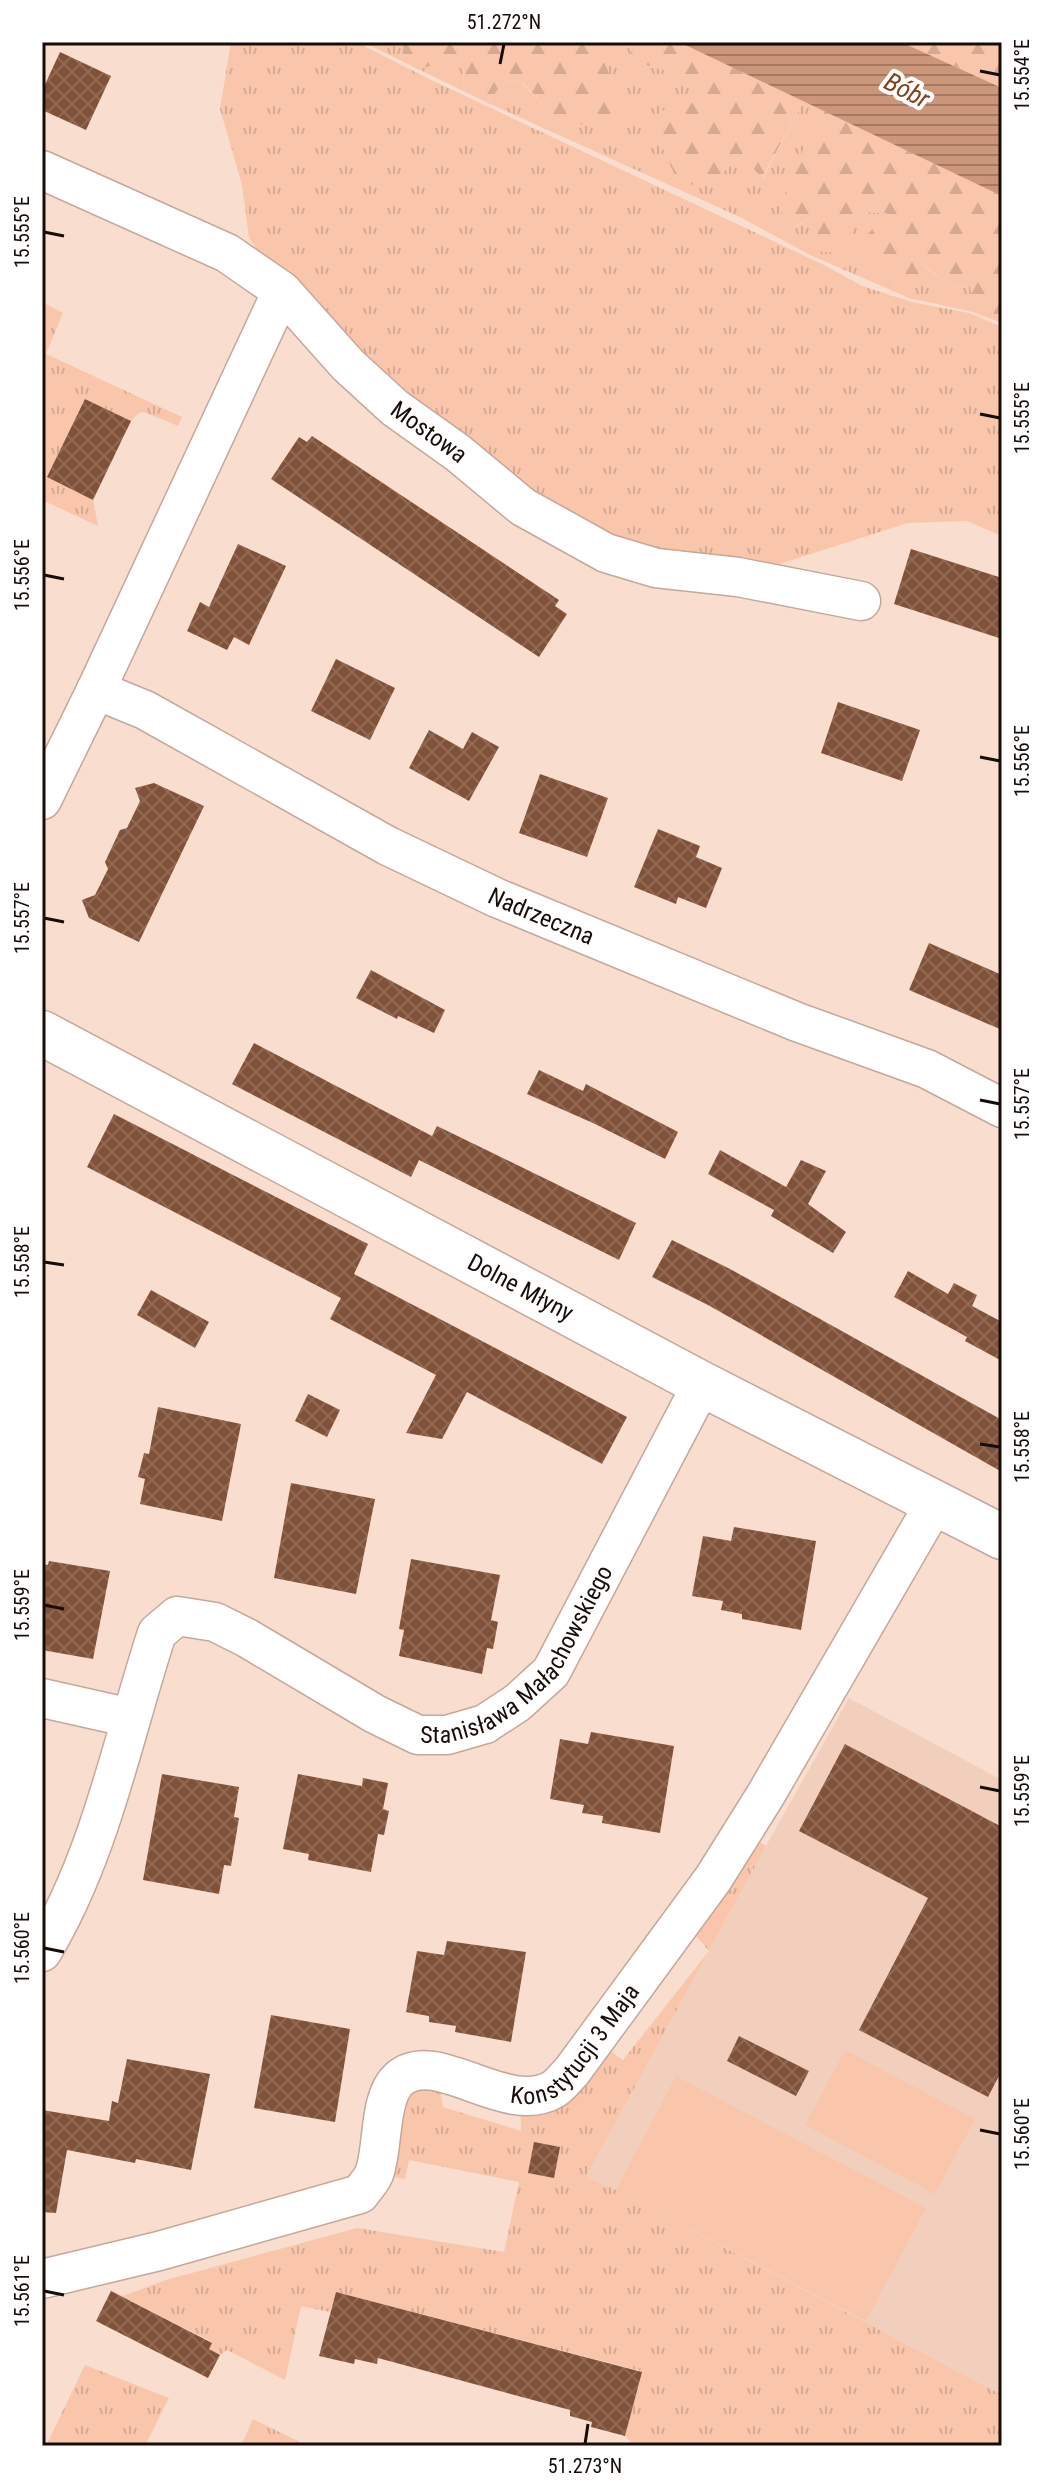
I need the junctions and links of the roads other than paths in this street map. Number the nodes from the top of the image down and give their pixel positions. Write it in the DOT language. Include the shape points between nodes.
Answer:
graph roads {
  1 [pos="42,170"];
  2 [pos="282,291"];
  3 [pos="861,601"];
  4 [pos="96,690"];
  5 [pos="42,800"];
  6 [pos="42,1033"];
  7 [pos="1002,1108"];
  8 [pos="702,1384"];
  9 [pos="935,1503"];
  10 [pos="1002,1537"];
  11 [pos="42,1698"];
  12 [pos="131,1718"];
  13 [pos="42,1952"];
  14 [pos="42,2279"];
  1 -- 2 [label="street, Mostowa" via="227,253"];
  2 -- 3 [label="street, Mostowa" via="395,408 523,507 606,553 656,568 738,577"];
  2 -- 4 [label="street"];
  4 -- 5 [label="street"];
  4 -- 7 [label="street, Nadrzeczna" via="145,710 388,846 497,898 797,1022 927,1069"];
  6 -- 8 [label="street, Dolne Młyny"];
  8 -- 9 [label="street, Dolne Młyny"];
  8 -- 12 [label="street, Stanisława Małachowskiego" via="551,1672 485,1724 447,1735 418,1735 215,1622 177,1616 157,1633"];
  9 -- 10 [label="street, Dolne Młyny"];
  9 -- 14 [label="street, Konstytucji 3 Maja" via="713,1879 554,2089 520,2096 437,2072 408,2074 389,2091 373,2177 360,2194"];
  11 -- 12 [label="street"];
  12 -- 13 [label="street, Stanisława Małachowskiego" via="100,1825 67,1907"];
}
